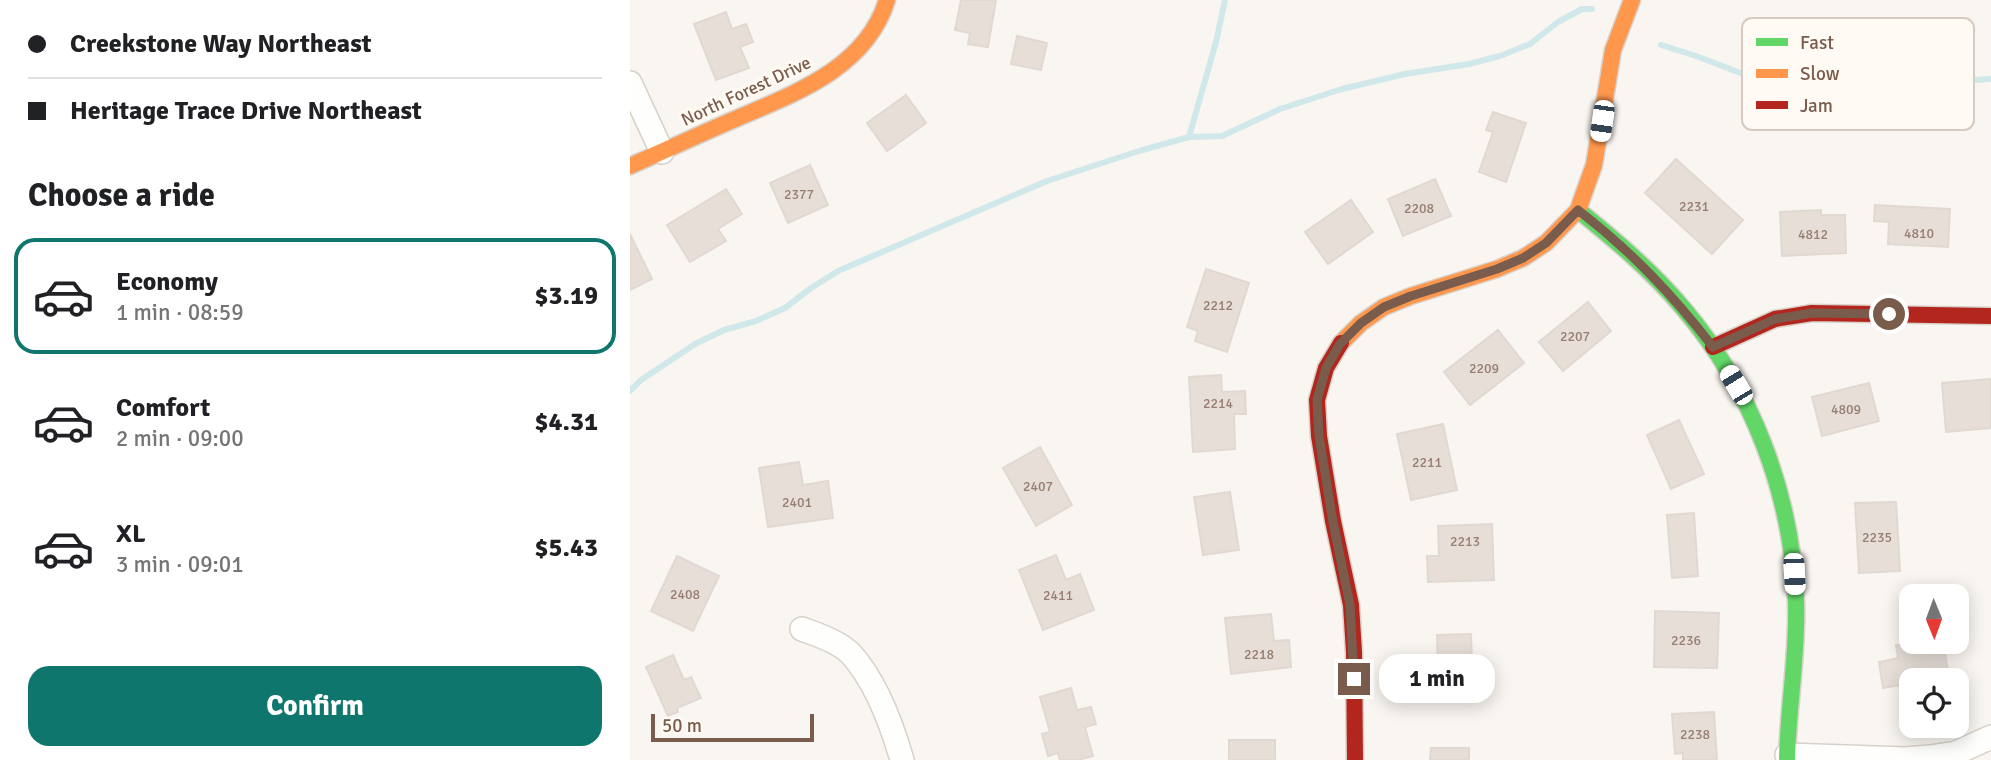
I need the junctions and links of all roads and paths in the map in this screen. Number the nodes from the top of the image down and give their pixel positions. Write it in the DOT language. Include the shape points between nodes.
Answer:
graph roads {
  1 [pos="887,0"];
  2 [pos="1632,0"];
  3 [pos="630,83"];
  4 [pos="662,152"];
  5 [pos="630,166"];
  6 [pos="1578,210"];
  7 [pos="1991,316"];
  8 [pos="1713,347"];
  9 [pos="802,629"];
  10 [pos="1991,737"];
  11 [pos="1787,758"];
  12 [pos="902,760"];
  13 [pos="1355,760"];
  1 -- 4 [label="street, North Forest Drive" via="874,32 838,67 785,97"];
  2 -- 6 [label="street" via="1614,50 1594,165"];
  3 -- 4 [label="street"];
  4 -- 5 [label="street, North Forest Drive"];
  6 -- 8 [label="street" via="1659,281"];
  6 -- 13 [label="street" via="1546,243 1523,258 1384,307 1340,344 1326,368 1317,400 1319,436 1350,605"];
  7 -- 8 [label="street" via="1812,313 1775,319"];
  8 -- 11 [label="street" via="1759,435 1788,531 1796,626"];
  9 -- 12 [label="street" via="849,652 878,697"];
  10 -- 11 [label="street" via="1956,753 1930,757"];
}
